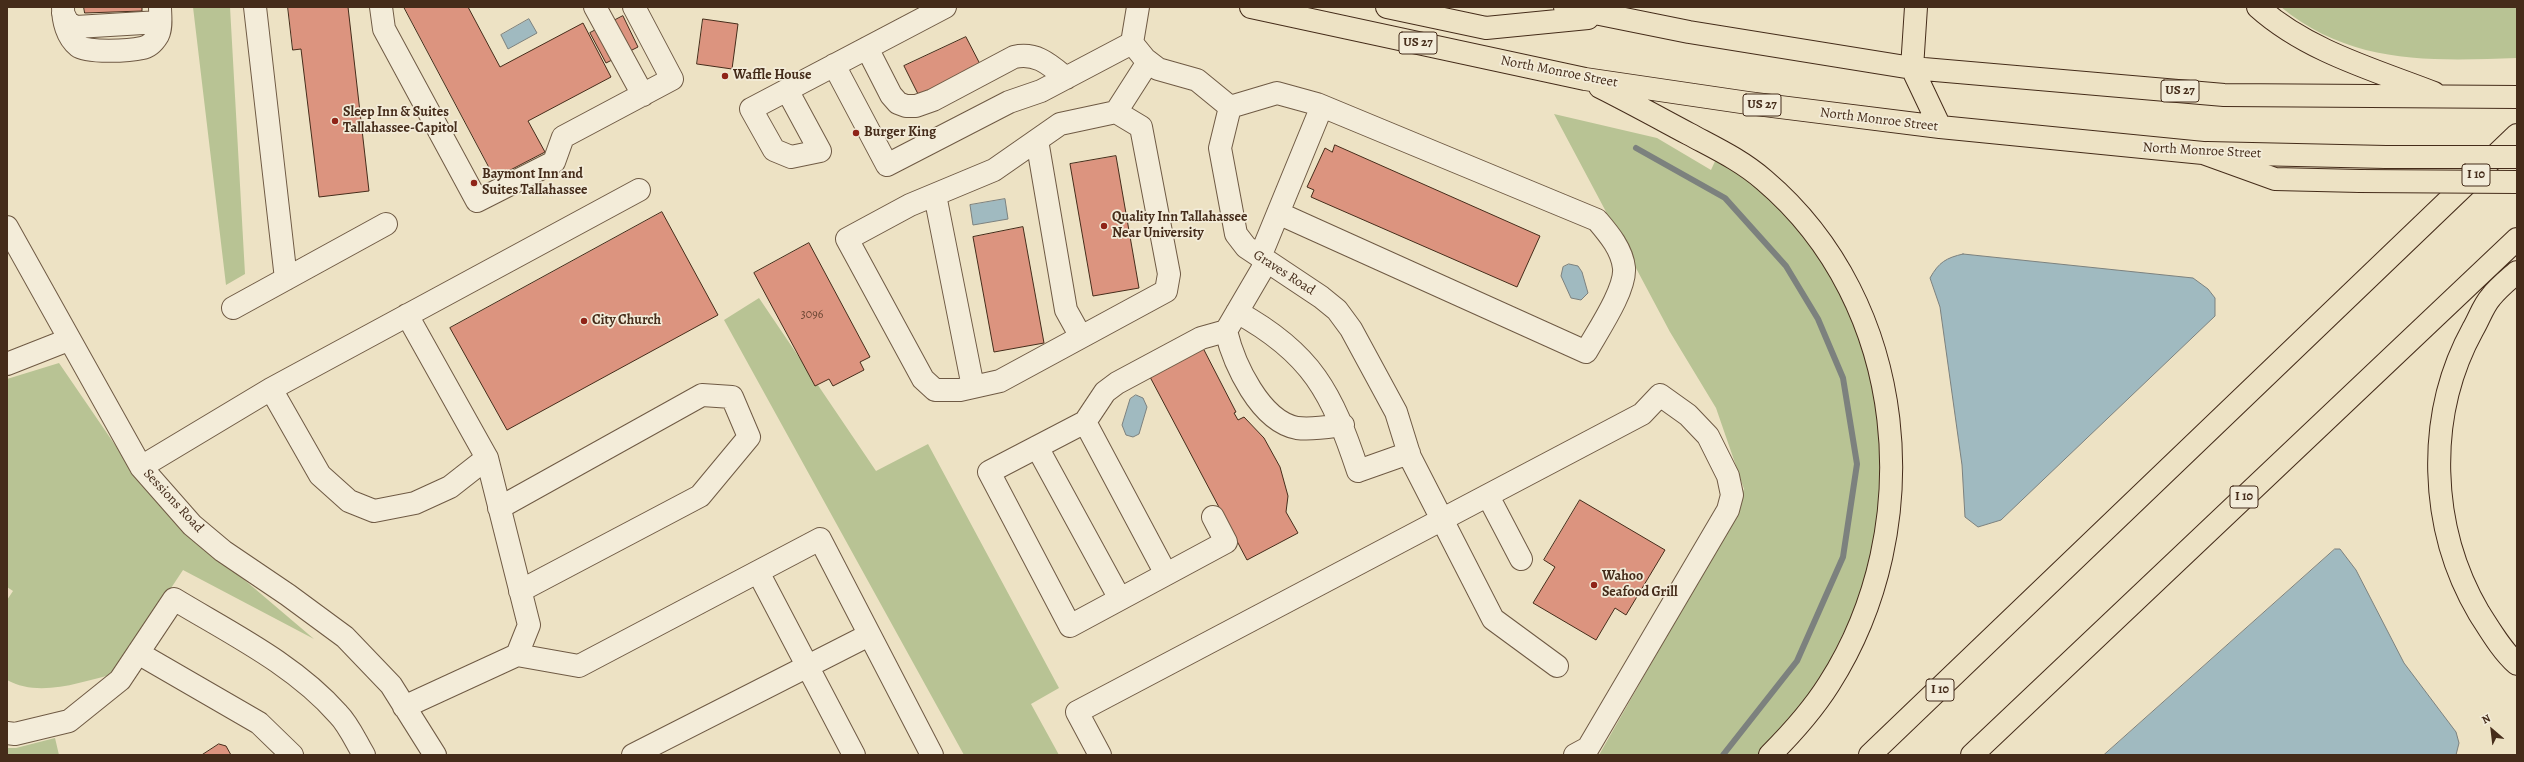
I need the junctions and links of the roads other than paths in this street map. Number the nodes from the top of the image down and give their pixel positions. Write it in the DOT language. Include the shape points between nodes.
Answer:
graph roads {
  1 [pos="254,7"];
  2 [pos="381,7"];
  3 [pos="595,7"];
  4 [pos="634,7"];
  5 [pos="945,7"];
  6 [pos="1138,7"];
  7 [pos="1250,7"];
  8 [pos="1388,7"];
  9 [pos="1565,7"];
  10 [pos="1916,7"];
  11 [pos="2258,7"];
  12 [pos="63,10"];
  13 [pos="160,15"];
  14 [pos="1608,16"];
  15 [pos="1132,43"];
  16 [pos="867,48"];
  17 [pos="1148,62"];
  18 [pos="834,66"];
  19 [pos="1912,68"];
  20 [pos="1066,78"];
  21 [pos="1585,79"];
  22 [pos="787,90"];
  23 [pos="642,94"];
  24 [pos="2517,97"];
  25 [pos="2449,98"];
  26 [pos="1322,106"];
  27 [pos="1230,107"];
  28 [pos="1116,112"];
  29 [pos="1940,127"];
  30 [pos="2517,135"];
  31 [pos="1037,140"];
  32 [pos="2203,153"];
  33 [pos="2517,157"];
  34 [pos="2517,182"];
  35 [pos="639,190"];
  36 [pos="935,195"];
  37 [pos="1278,214"];
  38 [pos="386,224"];
  39 [pos="7,227"];
  40 [pos="2517,239"];
  41 [pos="1264,259"];
  42 [pos="2517,272"];
  43 [pos="286,279"];
  44 [pos="233,308"];
  45 [pos="1237,312"];
  46 [pos="407,315"];
  47 [pos="1226,331"];
  48 [pos="1081,337"];
  49 [pos="68,340"];
  50 [pos="7,364"];
  51 [pos="973,387"];
  52 [pos="271,389"];
  53 [pos="1085,422"];
  54 [pos="1343,425"];
  55 [pos="1037,447"];
  56 [pos="1409,453"];
  57 [pos="487,458"];
  58 [pos="141,467"];
  59 [pos="1488,496"];
  60 [pos="500,508"];
  61 [pos="1213,517"];
  62 [pos="1441,520"];
  63 [pos="1521,559"];
  64 [pos="758,572"];
  65 [pos="1166,574"];
  66 [pos="520,591"];
  67 [pos="1120,599"];
  68 [pos="869,635"];
  69 [pos="138,653"];
  70 [pos="517,655"];
  71 [pos="2517,664"];
  72 [pos="807,666"];
  73 [pos="1557,666"];
  74 [pos="404,706"];
  75 [pos="7,733"];
  76 [pos="292,755"];
  77 [pos="364,755"];
  78 [pos="435,755"];
  79 [pos="633,755"];
  80 [pos="854,755"];
  81 [pos="932,755"];
  82 [pos="1100,755"];
  83 [pos="1575,755"];
  84 [pos="1770,755"];
  85 [pos="1870,755"];
  86 [pos="1972,755"];
  1 -- 43 [label="street"];
  2 -- 23 [label="street" via="384,29 477,201 554,162 563,137"];
  3 -- 23 [label="street"];
  4 -- 23 [label="street" via="672,79"];
  5 -- 16 [label="street"];
  6 -- 15 [label="street"];
  7 -- 21 [label="main road, North Monroe Street / US 27"];
  8 -- 14 [label="main road" via="1486,28"];
  9 -- 14 [label="main road, US 27"];
  10 -- 19 [label="main road"];
  11 -- 25 [label="main road" via="2272,19 2332,53"];
  12 -- 13 [label="street" via="68,23 76,27"];
  14 -- 19 [label="main road, US 27" via="1689,32"];
  15 -- 17 [label="street"];
  15 -- 20 [label="street"];
  16 -- 18 [label="street"];
  16 -- 20 [label="street" via="891,95 898,103 906,106 924,104 1014,57 1025,54 1036,56 1048,63"];
  17 -- 27 [label="street" via="1158,69 1197,80"];
  17 -- 28 [label="street"];
  18 -- 20 [label="street" via="887,165 1009,102"];
  18 -- 22 [label="street"];
  19 -- 25 [label="main road, US 27" via="2224,95"];
  19 -- 29 [label="main road"];
  21 -- 29 [label="main road, North Monroe Street / US 27"];
  21 -- 84 [label="main road" via="1738,160 1764,180 1799,214 1832,257 1854,296 1876,353 1883,380 1892,441 1884,537 1875,582 1853,637 1830,683 1801,724"];
  24 -- 25 [label="main road, US 27"];
  26 -- 27 [label="street" via="1277,93"];
  26 -- 37 [label="street"];
  26 -- 37 [label="street" via="1597,220 1620,253 1624,268 1622,284 1586,352"];
  27 -- 41 [label="street, Graves Road" via="1220,148 1236,234 1246,247"];
  28 -- 31 [label="street" via="1060,124"];
  28 -- 48 [label="street" via="1141,127 1169,274 1166,291"];
  29 -- 32 [label="main road, North Monroe Street / US 27"];
  30 -- 85 [label="main road, I 10"];
  31 -- 36 [label="street" via="994,170"];
  31 -- 48 [label="street" via="1066,310"];
  32 -- 33 [label="main road, North Monroe Street / US 27, bridge"];
  32 -- 34 [label="main road, bridge" via="2275,179"];
  35 -- 46 [label="street"];
  36 -- 51 [label="street"];
  36 -- 51 [label="street" via="847,239 923,379 935,390"];
  37 -- 41 [label="street"];
  38 -- 43 [label="street"];
  39 -- 49 [label="street, Sessions Road"];
  40 -- 86 [label="main road, I 10"];
  41 -- 45 [label="street"];
  41 -- 56 [label="street, Graves Road" via="1338,310 1396,412"];
  42 -- 71 [label="main road" via="2490,298 2463,348 2443,406 2439,459 2442,501 2450,548 2465,589 2488,627"];
  43 -- 44 [label="street"];
  45 -- 47 [label="street"];
  45 -- 54 [label="street" via="1267,328 1316,374"];
  46 -- 52 [label="street"];
  46 -- 57 [label="street"];
  47 -- 53 [label="street" via="1200,338 1116,383 1105,392"];
  47 -- 54 [label="street" via="1235,359 1260,403 1275,419 1296,428 1312,429"];
  48 -- 51 [label="street" via="1000,381"];
  49 -- 50 [label="street"];
  49 -- 58 [label="street, Sessions Road"];
  52 -- 57 [label="street" via="320,475 348,501 374,510 415,503 450,487"];
  52 -- 58 [label="street"];
  53 -- 55 [label="street"];
  53 -- 65 [label="street"];
  54 -- 56 [label="street" via="1358,471"];
  55 -- 67 [label="street"];
  55 -- 67 [label="street" via="989,472 1070,626"];
  56 -- 62 [label="street, Graves Road"];
  57 -- 60 [label="street"];
  58 -- 74 [label="street, Sessions Road" via="192,525 223,551 345,637 391,685"];
  59 -- 62 [label="street"];
  59 -- 63 [label="street"];
  59 -- 83 [label="street" via="1642,414 1660,395 1688,415 1708,436 1728,476 1732,494 1728,510 1588,748"];
  60 -- 66 [label="street"];
  60 -- 66 [label="street" via="702,395 732,397 749,437 700,496"];
  61 -- 65 [label="street" via="1226,542"];
  62 -- 73 [label="street, Graves Road" via="1493,619"];
  62 -- 82 [label="street" via="1077,712"];
  64 -- 68 [label="street" via="820,539"];
  64 -- 70 [label="street" via="578,666"];
  64 -- 72 [label="street"];
  65 -- 67 [label="street"];
  66 -- 70 [label="street" via="529,625"];
  68 -- 72 [label="street"];
  68 -- 81 [label="street"];
  69 -- 75 [label="street" via="120,680 69,721 15,734"];
  69 -- 76 [label="street" via="259,723"];
  69 -- 77 [label="street" via="174,599 260,651 315,690 340,715"];
  70 -- 74 [label="street"];
  72 -- 79 [label="street"];
  72 -- 80 [label="street"];
  74 -- 78 [label="street, Sessions Road"];
}
